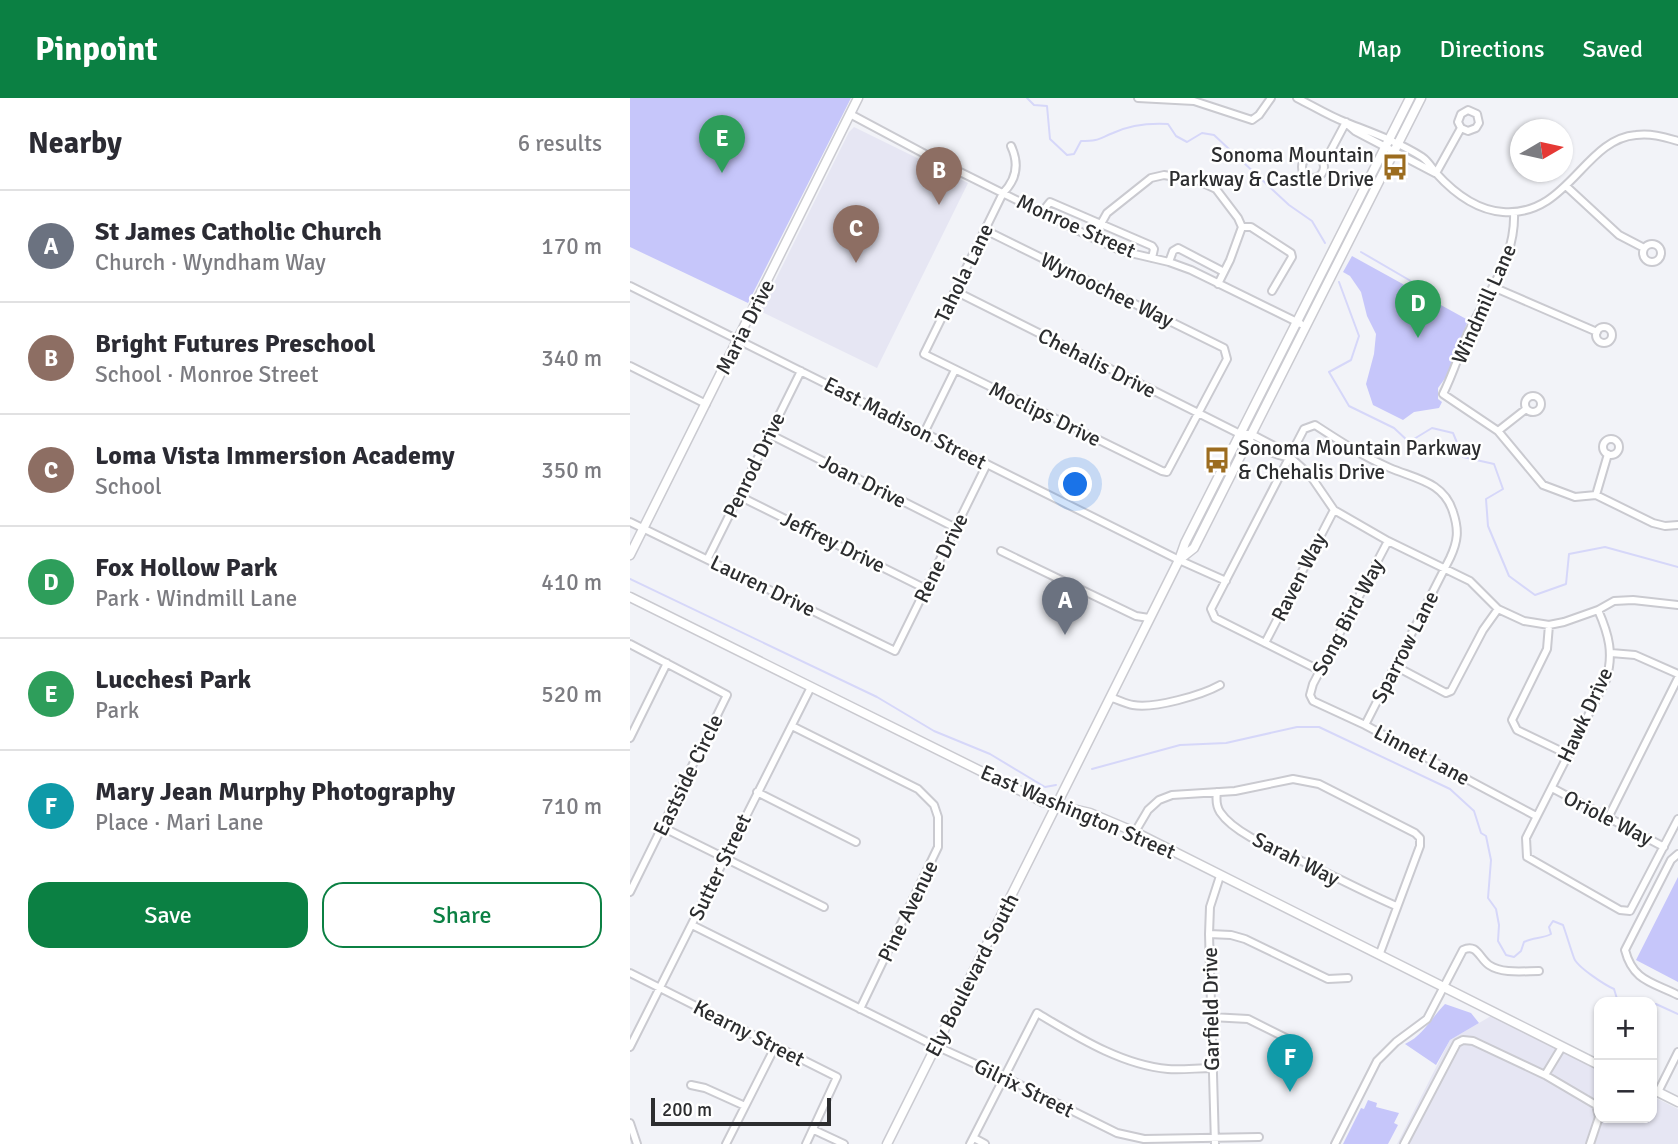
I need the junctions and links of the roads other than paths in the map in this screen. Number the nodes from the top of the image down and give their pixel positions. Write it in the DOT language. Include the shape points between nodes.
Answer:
graph roads {
  1 [pos="858,98"];
  2 [pos="1138,98"];
  3 [pos="1271,98"];
  4 [pos="1297,98"];
  5 [pos="1410,98"];
  6 [pos="1421,98"];
  7 [pos="1194,99"];
  8 [pos="850,114"];
  9 [pos="1346,122"];
  10 [pos="1461,128"];
  11 [pos="1678,141"];
  12 [pos="1387,144"];
  13 [pos="1011,146"];
  14 [pos="1396,149"];
  15 [pos="1321,160"];
  16 [pos="1436,173"];
  17 [pos="1567,187"];
  18 [pos="1003,193"];
  19 [pos="1042,212"];
  20 [pos="1514,212"];
  21 [pos="1100,225"];
  22 [pos="1242,227"];
  23 [pos="985,230"];
  24 [pos="1093,238"];
  25 [pos="1644,248"];
  26 [pos="1152,258"];
  27 [pos="1169,262"];
  28 [pos="1224,272"];
  29 [pos="1218,284"];
  30 [pos="630,286"];
  31 [pos="1493,287"];
  32 [pos="955,291"];
  33 [pos="1272,291"];
  34 [pos="1297,322"];
  35 [pos="1306,326"];
  36 [pos="1597,331"];
  37 [pos="738,340"];
  38 [pos="924,354"];
  39 [pos="630,366"];
  40 [pos="955,370"];
  41 [pos="801,371"];
  42 [pos="706,404"];
  43 [pos="1526,409"];
  44 [pos="1198,413"];
  45 [pos="1498,431"];
  46 [pos="924,433"];
  47 [pos="1240,434"];
  48 [pos="769,435"];
  49 [pos="1250,437"];
  50 [pos="1608,454"];
  51 [pos="1289,458"];
  52 [pos="987,464"];
  53 [pos="1596,495"];
  54 [pos="739,496"];
  55 [pos="1334,510"];
  56 [pos="630,522"];
  57 [pos="1677,522"];
  58 [pos="956,528"];
  59 [pos="642,529"];
  60 [pos="1388,541"];
  61 [pos="1001,551"];
  62 [pos="630,555"];
  63 [pos="708,558"];
  64 [pos="1179,560"];
  65 [pos="1445,568"];
  66 [pos="1226,581"];
  67 [pos="926,589"];
  68 [pos="630,597"];
  69 [pos="1678,605"];
  70 [pos="1497,610"];
  71 [pos="1598,610"];
  72 [pos="1149,618"];
  73 [pos="1549,625"];
  74 [pos="1265,643"];
  75 [pos="630,644"];
  76 [pos="895,652"];
  77 [pos="1611,653"];
  78 [pos="667,663"];
  79 [pos="1395,666"];
  80 [pos="1321,671"];
  81 [pos="1678,676"];
  82 [pos="1220,685"];
  83 [pos="811,687"];
  84 [pos="1310,695"];
  85 [pos="1112,698"];
  86 [pos="1365,725"];
  87 [pos="792,726"];
  88 [pos="630,738"];
  89 [pos="1567,754"];
  90 [pos="1552,788"];
  91 [pos="757,792"];
  92 [pos="1217,792"];
  93 [pos="1056,806"];
  94 [pos="1536,816"];
  95 [pos="1608,818"];
  96 [pos="1678,819"];
  97 [pos="662,827"];
  98 [pos="1135,832"];
  99 [pos="856,842"];
  100 [pos="1664,847"];
  101 [pos="1678,854"];
  102 [pos="724,858"];
  103 [pos="1220,876"];
  104 [pos="630,892"];
  105 [pos="1396,906"];
  106 [pos="824,907"];
  107 [pos="692,925"];
  108 [pos="1209,934"];
  109 [pos="1380,953"];
  110 [pos="1539,971"];
  111 [pos="630,972"];
  112 [pos="1348,978"];
  113 [pos="1444,986"];
  114 [pos="661,988"];
  115 [pos="1678,995"];
  116 [pos="860,1009"];
  117 [pos="1211,1017"];
  118 [pos="936,1046"];
  119 [pos="630,1047"];
  120 [pos="775,1047"];
  121 [pos="1562,1047"];
  122 [pos="1678,1052"];
  123 [pos="1594,1063"];
  124 [pos="1212,1068"];
  125 [pos="1289,1068"];
  126 [pos="1545,1075"];
  127 [pos="1004,1077"];
  128 [pos="691,1085"];
  129 [pos="1657,1088"];
  130 [pos="1657,1092"];
  131 [pos="1678,1102"];
  132 [pos="745,1107"];
  133 [pos="630,1123"];
  134 [pos="814,1129"];
  135 [pos="1259,1137"];
  136 [pos="972,1141"];
  137 [pos="1214,1141"];
  138 [pos="1145,1142"];
  139 [pos="637,1144"];
  140 [pos="726,1144"];
  141 [pos="806,1144"];
  142 [pos="844,1144"];
  143 [pos="887,1144"];
  144 [pos="985,1144"];
  145 [pos="1335,1144"];
  146 [pos="1404,1144"];
  147 [pos="1590,1144"];
  1 -- 8 [label="main road, Maria Drive"];
  2 -- 7 [label="street"];
  3 -- 7 [label="street" via="1252,120"];
  4 -- 9 [label="street"];
  5 -- 12 [label="main road"];
  6 -- 14 [label="main road"];
  8 -- 18 [label="street, Monroe Street"];
  8 -- 37 [label="main road, Maria Drive"];
  9 -- 12 [label="street"];
  9 -- 15 [label="street"];
  10 -- 16 [label="street"];
  11 -- 17 [label="street" via="1633,135 1612,143"];
  12 -- 14 [label="street"];
  12 -- 34 [label="main road"];
  13 -- 18 [label="street, Tahola Lane" via="1016,171"];
  14 -- 16 [label="street"];
  14 -- 35 [label="main road"];
  16 -- 20 [label="street" via="1462,198 1487,209"];
  17 -- 20 [label="street" via="1550,200"];
  17 -- 25 [label="street" via="1619,235"];
  18 -- 19 [label="street, Monroe Street"];
  18 -- 23 [label="street, Tahola Lane"];
  19 -- 21 [label="street" via="1049,202"];
  19 -- 24 [label="street, Monroe Street"];
  20 -- 31 [label="street, Windmill Lane" via="1509,253"];
  21 -- 22 [label="street" via="1125,197 1151,178 1164,175 1216,189"];
  21 -- 24 [label="street"];
  21 -- 26 [label="street" via="1152,246"];
  22 -- 28 [label="street"];
  22 -- 33 [label="street" via="1251,227 1291,253"];
  23 -- 32 [label="street, Tahola Lane"];
  23 -- 44 [label="street, Wynoochee Way" via="1224,348 1227,359"];
  24 -- 26 [label="street, Monroe Street"];
  26 -- 27 [label="street, Monroe Street"];
  27 -- 28 [label="street" via="1178,248"];
  27 -- 29 [label="street, Monroe Street"];
  28 -- 29 [label="street"];
  29 -- 34 [label="street, Monroe Street"];
  30 -- 37 [label="street, East Madison Street"];
  31 -- 36 [label="street"];
  31 -- 45 [label="street, Windmill Lane" via="1443,394"];
  32 -- 38 [label="street, Tahola Lane"];
  32 -- 44 [label="street, Chehalis Drive"];
  34 -- 35 [label="street, Monroe Street"];
  34 -- 47 [label="main road"];
  35 -- 49 [label="main road"];
  37 -- 41 [label="street, East Madison Street"];
  37 -- 42 [label="main road, Maria Drive"];
  38 -- 40 [label="street, Moclips Drive"];
  39 -- 42 [label="street"];
  40 -- 44 [label="street, Moclips Drive" via="1161,471 1167,472"];
  40 -- 46 [label="street"];
  41 -- 46 [label="street, East Madison Street"];
  41 -- 48 [label="street, Penrod Drive"];
  42 -- 59 [label="main road, Maria Drive"];
  43 -- 45 [label="street"];
  44 -- 47 [label="street, Chehalis Drive"];
  45 -- 53 [label="street" via="1543,485 1575,497"];
  46 -- 52 [label="street, East Madison Street"];
  47 -- 49 [label="street, Chehalis Drive"];
  47 -- 64 [label="main road"];
  48 -- 54 [label="street, Penrod Drive"];
  48 -- 58 [label="street, Joan Drive"];
  49 -- 51 [label="street, Chehalis Drive"];
  49 -- 64 [label="main road" via="1194,548"];
  50 -- 53 [label="street"];
  51 -- 55 [label="street" via="1310,475"];
  51 -- 65 [label="street, Sparrow Lane" via="1304,429 1315,425 1388,467 1441,490 1450,501 1458,528 1457,543"];
  51 -- 66 [label="street, Sparrow Lane"];
  52 -- 58 [label="street, Rene Drive"];
  52 -- 64 [label="street, East Madison Street"];
  53 -- 57 [label="street" via="1653,523"];
  54 -- 63 [label="street, Penrod Drive"];
  54 -- 67 [label="street, Jeffrey Drive"];
  55 -- 60 [label="street"];
  55 -- 74 [label="street, Raven Way"];
  56 -- 59 [label="street, Lauren Drive"];
  58 -- 67 [label="street, Rene Drive"];
  59 -- 62 [label="main road, Maria Drive"];
  59 -- 63 [label="street, Lauren Drive"];
  60 -- 65 [label="street"];
  60 -- 80 [label="street, Song Bird Way"];
  61 -- 72 [label="street" via="1136,616"];
  63 -- 76 [label="street, Lauren Drive"];
  64 -- 66 [label="street"];
  64 -- 72 [label="main road, Ely Boulevard South"];
  65 -- 70 [label="street" via="1470,581"];
  65 -- 79 [label="street, Sparrow Lane"];
  66 -- 74 [label="street" via="1212,614"];
  67 -- 76 [label="street, Rene Drive"];
  68 -- 83 [label="main road, East Washington Street"];
  69 -- 71 [label="street" via="1614,601"];
  70 -- 73 [label="street"];
  70 -- 79 [label="street" via="1451,691 1446,693"];
  71 -- 73 [label="street"];
  71 -- 77 [label="street, Hawk Drive"];
  72 -- 85 [label="main road, Ely Boulevard South"];
  73 -- 89 [label="street" via="1547,649 1512,720 1517,730"];
  74 -- 80 [label="street"];
  75 -- 78 [label="street"];
  77 -- 81 [label="street" via="1635,654"];
  77 -- 89 [label="street, Hawk Drive" via="1606,680"];
  78 -- 88 [label="street"];
  78 -- 97 [label="street, Eastside Circle" via="727,695"];
  79 -- 86 [label="street, Sparrow Lane"];
  80 -- 84 [label="street, Song Bird Way"];
  81 -- 95 [label="street"];
  82 -- 85 [label="street" via="1205,694 1148,706"];
  83 -- 87 [label="street, Sutter Street"];
  83 -- 93 [label="main road, East Washington Street"];
  84 -- 86 [label="street, Linnet Lane" via="1312,701"];
  85 -- 93 [label="main road, Ely Boulevard South"];
  86 -- 94 [label="street, Linnet Lane"];
  87 -- 91 [label="street, Sutter Street"];
  87 -- 116 [label="street, Pine Avenue" via="918,789 934,805 938,817 938,847"];
  89 -- 90 [label="street, Hawk Drive"];
  90 -- 94 [label="street, Hawk Drive"];
  90 -- 95 [label="street, Oriole Way"];
  91 -- 99 [label="street"];
  91 -- 102 [label="street, Sutter Street"];
  92 -- 98 [label="street" via="1183,793 1159,800"];
  92 -- 105 [label="street, Sarah Way" via="1219,811 1245,833"];
  92 -- 105 [label="street" via="1277,780 1307,781 1415,833 1420,846"];
  93 -- 98 [label="main road, East Washington Street" via="1090,813"];
  93 -- 118 [label="main road, Ely Boulevard South"];
  94 -- 100 [label="street, Hawk Drive" via="1526,838 1527,857 1627,911 1634,906"];
  95 -- 100 [label="street, Oriole Way"];
  96 -- 100 [label="street"];
  97 -- 102 [label="street"];
  97 -- 104 [label="street, Eastside Circle"];
  98 -- 103 [label="main road, East Washington Street"];
  101 -- 115 [label="street" via="1625,950 1636,974"];
  102 -- 106 [label="street"];
  102 -- 107 [label="street, Sutter Street"];
  103 -- 108 [label="street, Garfield Drive" via="1210,907"];
  103 -- 109 [label="main road, East Washington Street"];
  105 -- 109 [label="street"];
  107 -- 114 [label="street, Sutter Street"];
  107 -- 116 [label="street, Gilrix Street"];
  108 -- 112 [label="street" via="1245,939 1328,979"];
  108 -- 117 [label="street, Garfield Drive"];
  109 -- 113 [label="main road, East Washington Street"];
  110 -- 113 [label="street" via="1494,968 1468,947"];
  111 -- 114 [label="street, Kearny Street"];
  113 -- 121 [label="main road, East Washington Street"];
  113 -- 145 [label="street" via="1427,1019 1377,1061"];
  114 -- 119 [label="street, Sutter Street"];
  114 -- 120 [label="street, Kearny Street"];
  116 -- 118 [label="street, Gilrix Street"];
  117 -- 124 [label="street, Garfield Drive"];
  117 -- 125 [label="street" via="1248,1019 1290,1040 1296,1052"];
  118 -- 127 [label="street, Gilrix Street"];
  118 -- 143 [label="main road, Ely Boulevard South"];
  120 -- 132 [label="street"];
  120 -- 134 [label="street, Kearny Street" via="837,1077"];
  121 -- 123 [label="main road, East Washington Street"];
  121 -- 126 [label="street"];
  122 -- 129 [label="street"];
  124 -- 127 [label="street" via="1145,1065 1112,1053 1037,1013"];
  124 -- 137 [label="street, Garfield Drive"];
  126 -- 146 [label="street" via="1472,1041 1460,1041"];
  126 -- 147 [label="street" via="1596,1105 1599,1117"];
  127 -- 136 [label="street"];
  127 -- 138 [label="street, Gilrix Street" via="1117,1133"];
  128 -- 132 [label="street"];
  130 -- 131 [label="main road"];
  132 -- 140 [label="street"];
  133 -- 139 [label="street"];
  134 -- 141 [label="street"];
  134 -- 142 [label="street"];
  135 -- 137 [label="street, Gilrix Street"];
  136 -- 144 [label="street"];
  137 -- 138 [label="street, Gilrix Street"];
}
